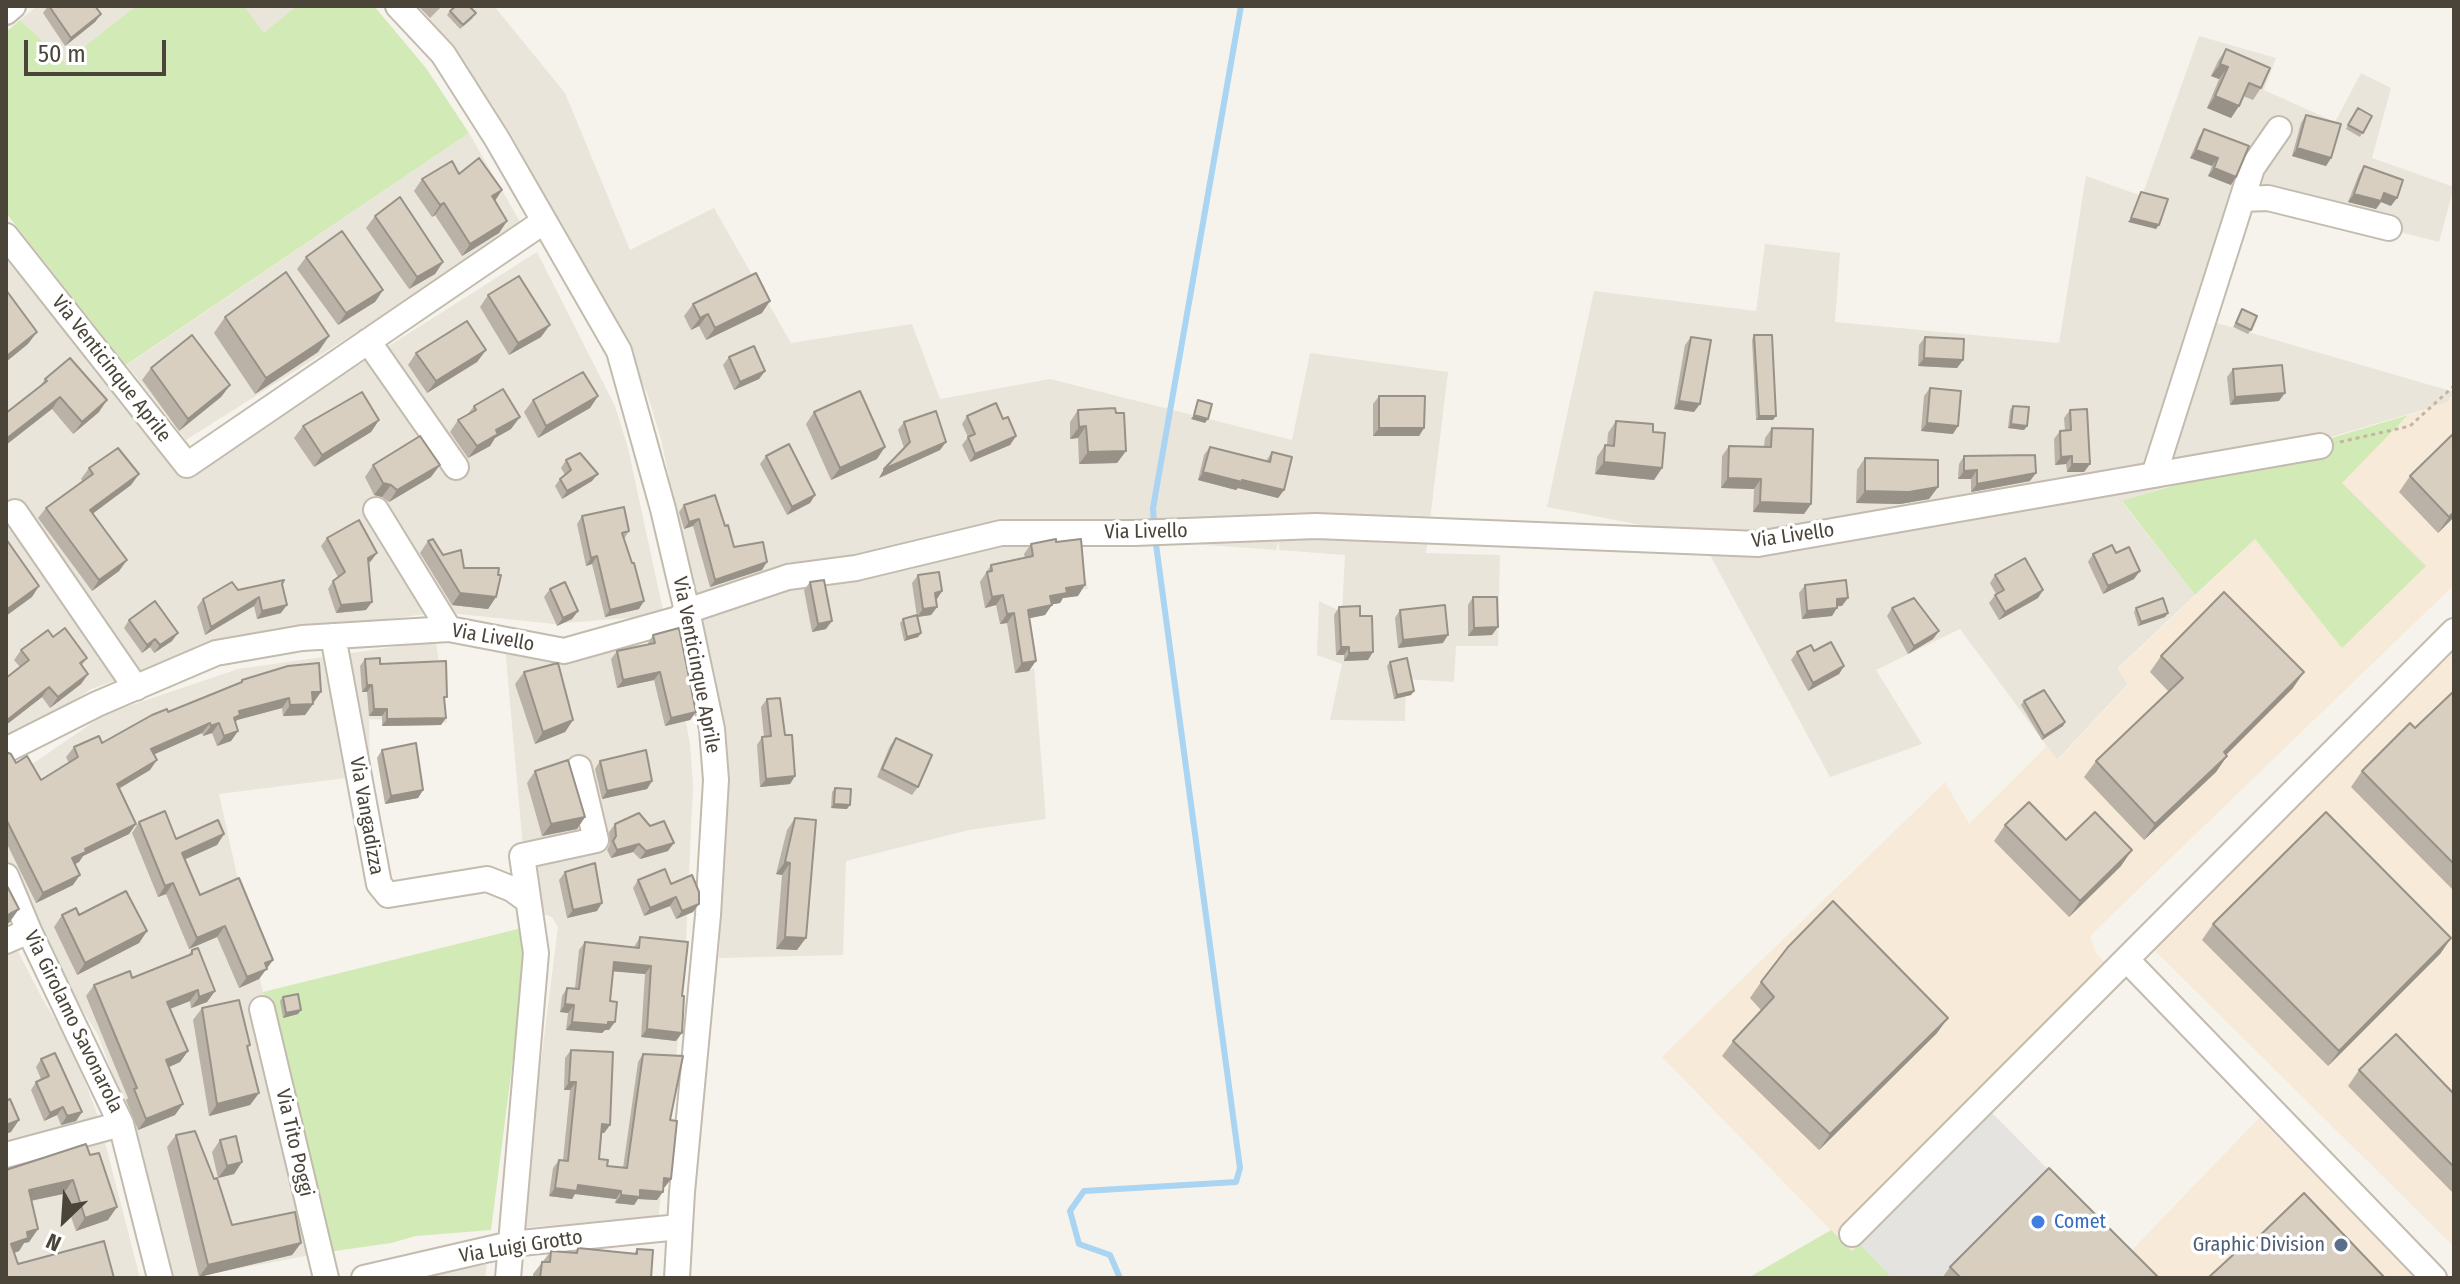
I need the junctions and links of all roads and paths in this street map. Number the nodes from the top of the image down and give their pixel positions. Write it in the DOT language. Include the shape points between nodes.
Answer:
graph roads {
  1 [pos="13,6"];
  2 [pos="398,6"];
  3 [pos="6,12"];
  4 [pos="2279,129"];
  5 [pos="2242,199"];
  6 [pos="543,222"];
  7 [pos="2389,228"];
  8 [pos="6,236"];
  9 [pos="368,341"];
  10 [pos="2454,386"];
  11 [pos="2320,446"];
  12 [pos="456,467"];
  13 [pos="2154,475"];
  14 [pos="376,510"];
  15 [pos="15,512"];
  16 [pos="687,611"];
  17 [pos="449,629"];
  18 [pos="2454,631"];
  19 [pos="333,636"];
  20 [pos="136,688"];
  21 [pos="6,750"];
  22 [pos="579,768"];
  23 [pos="6,876"];
  24 [pos="527,900"];
  25 [pos="29,931"];
  26 [pos="6,941"];
  27 [pos="2128,961"];
  28 [pos="262,1009"];
  29 [pos="121,1124"];
  30 [pos="6,1155"];
  31 [pos="679,1227"];
  32 [pos="1852,1234"];
  33 [pos="511,1244"];
  34 [pos="160,1278"];
  35 [pos="326,1278"];
  36 [pos="364,1278"];
  37 [pos="508,1278"];
  38 [pos="677,1278"];
  39 [pos="2434,1278"];
  1 -- 3 [label="street"];
  2 -- 6 [label="street, Via Venticinque Aprile" via="443,54"];
  4 -- 5 [label="street" via="2252,168"];
  5 -- 7 [label="street" via="2268,198"];
  5 -- 13 [label="street"];
  6 -- 9 [label="street, Via Venticinque Aprile"];
  6 -- 16 [label="street, Via Venticinque Aprile" via="619,351"];
  8 -- 9 [label="street, Via Venticinque Aprile" via="187,465"];
  9 -- 12 [label="street"];
  10 -- 11 [label="path" via="2410,426"];
  11 -- 13 [label="street, Via Livello"];
  13 -- 16 [label="street, Via Livello" via="1758,544 1316,526 1001,533 856,568 788,577"];
  14 -- 17 [label="street"];
  15 -- 20 [label="street"];
  16 -- 17 [label="street, Via Livello" via="678,619 564,651"];
  16 -- 31 [label="street, Via Venticinque Aprile" via="712,729 716,780"];
  17 -- 19 [label="street, Via Livello"];
  18 -- 27 [label="street"];
  19 -- 20 [label="street, Via Livello" via="216,653"];
  19 -- 24 [label="street, Via Vangadizza" via="379,884 388,895 487,879"];
  20 -- 21 [label="street, Via Livello"];
  22 -- 24 [label="street" via="596,840 522,856"];
  23 -- 25 [label="street, Via Girolamo Savonarola"];
  24 -- 33 [label="street" via="536,953"];
  25 -- 26 [label="street"];
  25 -- 29 [label="street, Via Girolamo Savonarola"];
  27 -- 32 [label="street"];
  27 -- 39 [label="street"];
  28 -- 35 [label="street, Via Tito Poggi"];
  29 -- 30 [label="street, Via Girolamo Savonarola"];
  29 -- 34 [label="street, Via Girolamo Savonarola"];
  31 -- 33 [label="street, Via Luigi Grotto"];
  31 -- 38 [label="street, Via Venticinque Aprile"];
  33 -- 36 [label="street, Via Luigi Grotto"];
  33 -- 37 [label="street"];
}
